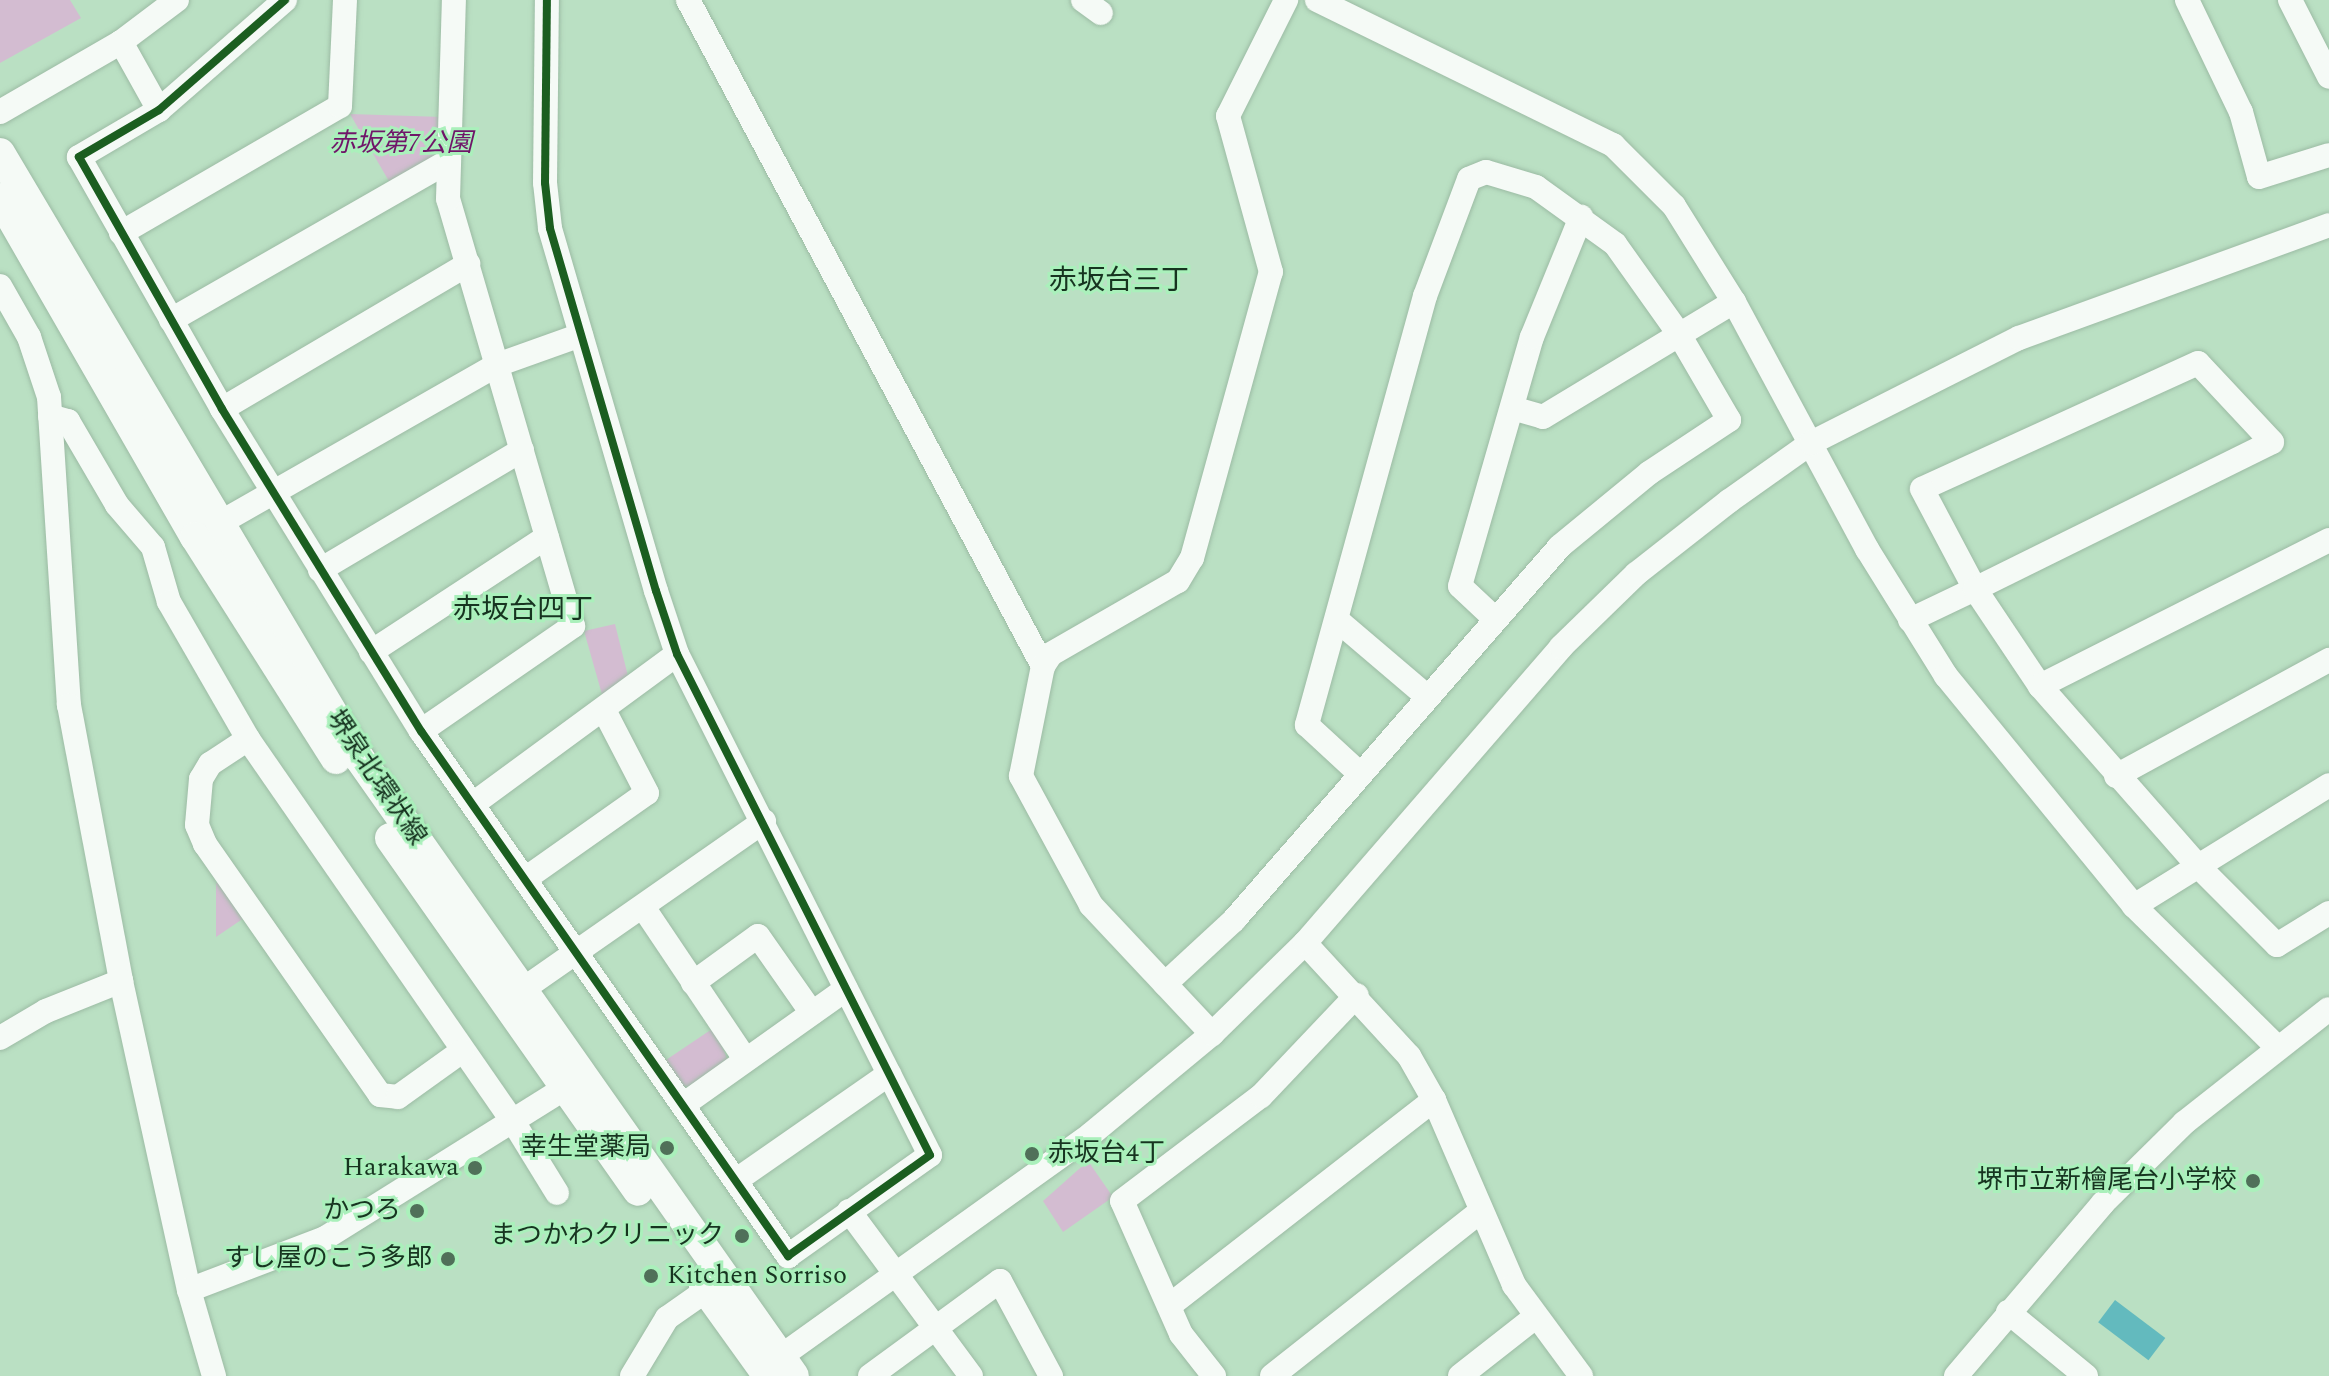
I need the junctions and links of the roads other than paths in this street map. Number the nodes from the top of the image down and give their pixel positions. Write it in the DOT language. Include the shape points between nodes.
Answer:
graph roads {
  1 [pos="177,0"];
  2 [pos="285,0"];
  3 [pos="345,0"];
  4 [pos="454,0"];
  5 [pos="547,0"];
  6 [pos="688,0"];
  7 [pos="1286,0"];
  8 [pos="1317,0"];
  9 [pos="2187,0"];
  10 [pos="2290,0"];
  11 [pos="121,42"];
  12 [pos="2329,77"];
  13 [pos="159,110"];
  14 [pos="0,112"];
  15 [pos="0,153"];
  16 [pos="2329,155"];
  17 [pos="447,162"];
  18 [pos="0,198"];
  19 [pos="1581,217"];
  20 [pos="2329,225"];
  21 [pos="121,233"];
  22 [pos="468,264"];
  23 [pos="0,286"];
  24 [pos="1734,302"];
  25 [pos="171,320"];
  26 [pos="1679,334"];
  27 [pos="581,335"];
  28 [pos="497,365"];
  29 [pos="1512,408"];
  30 [pos="222,409"];
  31 [pos="50,416"];
  32 [pos="1811,443"];
  33 [pos="522,450"];
  34 [pos="273,493"];
  35 [pos="206,531"];
  36 [pos="547,537"];
  37 [pos="2329,540"];
  38 [pos="320,570"];
  39 [pos="1975,589"];
  40 [pos="1493,617"];
  41 [pos="1337,620"];
  42 [pos="1910,620"];
  43 [pos="371,652"];
  44 [pos="677,654"];
  45 [pos="2329,660"];
  46 [pos="1043,666"];
  47 [pos="2040,686"];
  48 [pos="1425,695"];
  49 [pos="604,710"];
  50 [pos="421,731"];
  51 [pos="248,739"];
  52 [pos="1359,773"];
  53 [pos="2116,776"];
  54 [pos="2329,785"];
  55 [pos="473,804"];
  56 [pos="764,821"];
  57 [pos="2197,865"];
  58 [pos="525,879"];
  59 [pos="2134,906"];
  60 [pos="643,907"];
  61 [pos="2329,913"];
  62 [pos="1305,943"];
  63 [pos="578,953"];
  64 [pos="121,981"];
  65 [pos="693,983"];
  66 [pos="1165,984"];
  67 [pos="846,989"];
  68 [pos="1357,995"];
  69 [pos="513,996"];
  70 [pos="2329,1009"];
  71 [pos="812,1013"];
  72 [pos="1212,1034"];
  73 [pos="0,1038"];
  74 [pos="2276,1046"];
  75 [pos="462,1051"];
  76 [pos="746,1060"];
  77 [pos="889,1074"];
  78 [pos="563,1089"];
  79 [pos="1434,1100"];
  80 [pos="683,1105"];
  81 [pos="514,1123"];
  82 [pos="738,1179"];
  83 [pos="557,1193"];
  84 [pos="849,1211"];
  85 [pos="1481,1211"];
  86 [pos="894,1275"];
  87 [pos="189,1290"];
  88 [pos="707,1290"];
  89 [pos="1169,1306"];
  90 [pos="2008,1312"];
  91 [pos="1534,1318"];
  92 [pos="936,1328"];
  93 [pos="772,1371"];
  94 [pos="214,1376"];
  95 [pos="632,1376"];
  96 [pos="870,1376"];
  97 [pos="971,1376"];
  98 [pos="1051,1376"];
  99 [pos="1214,1376"];
  100 [pos="1272,1376"];
  101 [pos="1460,1376"];
  102 [pos="1581,1376"];
  103 [pos="1956,1376"];
  104 [pos="2086,1376"];
  1 -- 11 [label="street"];
  2 -- 13 [label="street"];
  3 -- 21 [label="street" via="340,106"];
  4 -- 17 [label="street"];
  5 -- 27 [label="street" via="545,183 550,228"];
  6 -- 46 [label="street"];
  7 -- 46 [label="street" via="1228,116 1271,272 1192,558 1178,581 1064,645"];
  8 -- 24 [label="street" via="1613,145 1674,206"];
  9 -- 16 [label="street" via="2241,112 2259,177"];
  10 -- 12 [label="street"];
  11 -- 13 [label="street"];
  11 -- 14 [label="street"];
  13 -- 21 [label="street" via="79,157"];
  15 -- 35 [label="main road, 堺泉北環状線"];
  17 -- 22 [label="street" via="448,199"];
  17 -- 25 [label="street"];
  18 -- 35 [label="main road, 堺泉北環状線"];
  19 -- 26 [label="street" via="1636,268"];
  19 -- 29 [label="street" via="1532,337"];
  19 -- 41 [label="street" via="1536,187 1486,172 1469,179 1393,403"];
  20 -- 32 [label="street" via="2019,338"];
  21 -- 25 [label="street"];
  22 -- 28 [label="street"];
  22 -- 30 [label="street"];
  23 -- 31 [label="street" via="38,357"];
  24 -- 26 [label="street"];
  24 -- 32 [label="street"];
  25 -- 30 [label="street"];
  26 -- 29 [label="street" via="1543,417"];
  26 -- 40 [label="street" via="1729,420 1596,513"];
  27 -- 28 [label="street"];
  27 -- 44 [label="street"];
  28 -- 33 [label="street"];
  28 -- 34 [label="street"];
  29 -- 40 [label="street" via="1460,586"];
  30 -- 34 [label="street"];
  31 -- 51 [label="street" via="68,421 117,505 153,547 169,602"];
  31 -- 64 [label="street" via="69,705"];
  32 -- 42 [label="street"];
  32 -- 62 [label="street" via="1678,540 1561,647"];
  33 -- 36 [label="street"];
  33 -- 38 [label="street"];
  34 -- 35 [label="street"];
  34 -- 38 [label="street"];
  35 -- 69 [label="main road, 堺泉北環状線"];
  36 -- 43 [label="street"];
  36 -- 50 [label="street" via="573,626"];
  37 -- 47 [label="street"];
  38 -- 43 [label="street"];
  39 -- 39 [label="street" via="2117,519 2272,442 2198,363 1922,489"];
  39 -- 42 [label="street"];
  39 -- 47 [label="street"];
  40 -- 48 [label="street"];
  41 -- 48 [label="street"];
  41 -- 52 [label="street" via="1307,725"];
  42 -- 59 [label="street" via="1982,725"];
  43 -- 50 [label="street"];
  44 -- 49 [label="street"];
  44 -- 56 [label="street"];
  45 -- 53 [label="street"];
  46 -- 66 [label="street" via="1021,776 1091,905"];
  47 -- 53 [label="street"];
  48 -- 52 [label="street"];
  49 -- 55 [label="street"];
  49 -- 58 [label="street" via="647,793"];
  50 -- 55 [label="street"];
  51 -- 75 [label="street"];
  51 -- 75 [label="street" via="210,764 201,779 197,825 214,857 380,1095 398,1097"];
  52 -- 66 [label="street" via="1234,920"];
  53 -- 57 [label="street"];
  54 -- 57 [label="street"];
  55 -- 58 [label="street"];
  56 -- 60 [label="street"];
  56 -- 67 [label="street"];
  57 -- 59 [label="street"];
  57 -- 61 [label="street" via="2277,945"];
  58 -- 63 [label="street"];
  59 -- 74 [label="street"];
  60 -- 63 [label="street"];
  60 -- 65 [label="street"];
  62 -- 68 [label="street"];
  62 -- 72 [label="street"];
  63 -- 69 [label="street"];
  63 -- 80 [label="street"];
  64 -- 73 [label="street" via="46,1011"];
  64 -- 87 [label="street"];
  65 -- 71 [label="street" via="758,936"];
  65 -- 76 [label="street"];
  66 -- 72 [label="street"];
  67 -- 71 [label="street"];
  67 -- 77 [label="street"];
  68 -- 79 [label="street" via="1409,1056"];
  68 -- 89 [label="street" via="1261,1096 1122,1201"];
  69 -- 78 [label="main road, 堺泉北環状線"];
  69 -- 93 [label="main road, 堺泉北環状線"];
  70 -- 74 [label="street"];
  71 -- 76 [label="street"];
  72 -- 86 [label="street" via="1091,1134"];
  74 -- 90 [label="street" via="2184,1123 2103,1203"];
  75 -- 81 [label="street"];
  76 -- 80 [label="street"];
  77 -- 82 [label="street"];
  77 -- 84 [label="street" via="930,1155"];
  78 -- 81 [label="street"];
  78 -- 88 [label="main road, 堺泉北環状線"];
  79 -- 85 [label="street"];
  79 -- 89 [label="street"];
  80 -- 82 [label="street"];
  81 -- 83 [label="street"];
  81 -- 87 [label="street" via="325,1238"];
  82 -- 84 [label="street" via="788,1256"];
  84 -- 86 [label="street"];
  85 -- 91 [label="street"];
  85 -- 100 [label="street"];
  86 -- 92 [label="street"];
  86 -- 93 [label="street"];
  87 -- 94 [label="street"];
  88 -- 93 [label="main road, 堺泉北環状線"];
  88 -- 95 [label="street" via="667,1318"];
  89 -- 99 [label="street" via="1181,1334"];
  90 -- 103 [label="street"];
  90 -- 104 [label="street"];
  91 -- 101 [label="street"];
  91 -- 102 [label="street"];
  92 -- 96 [label="street"];
  92 -- 97 [label="street"];
  92 -- 98 [label="street" via="1000,1281"];
}
